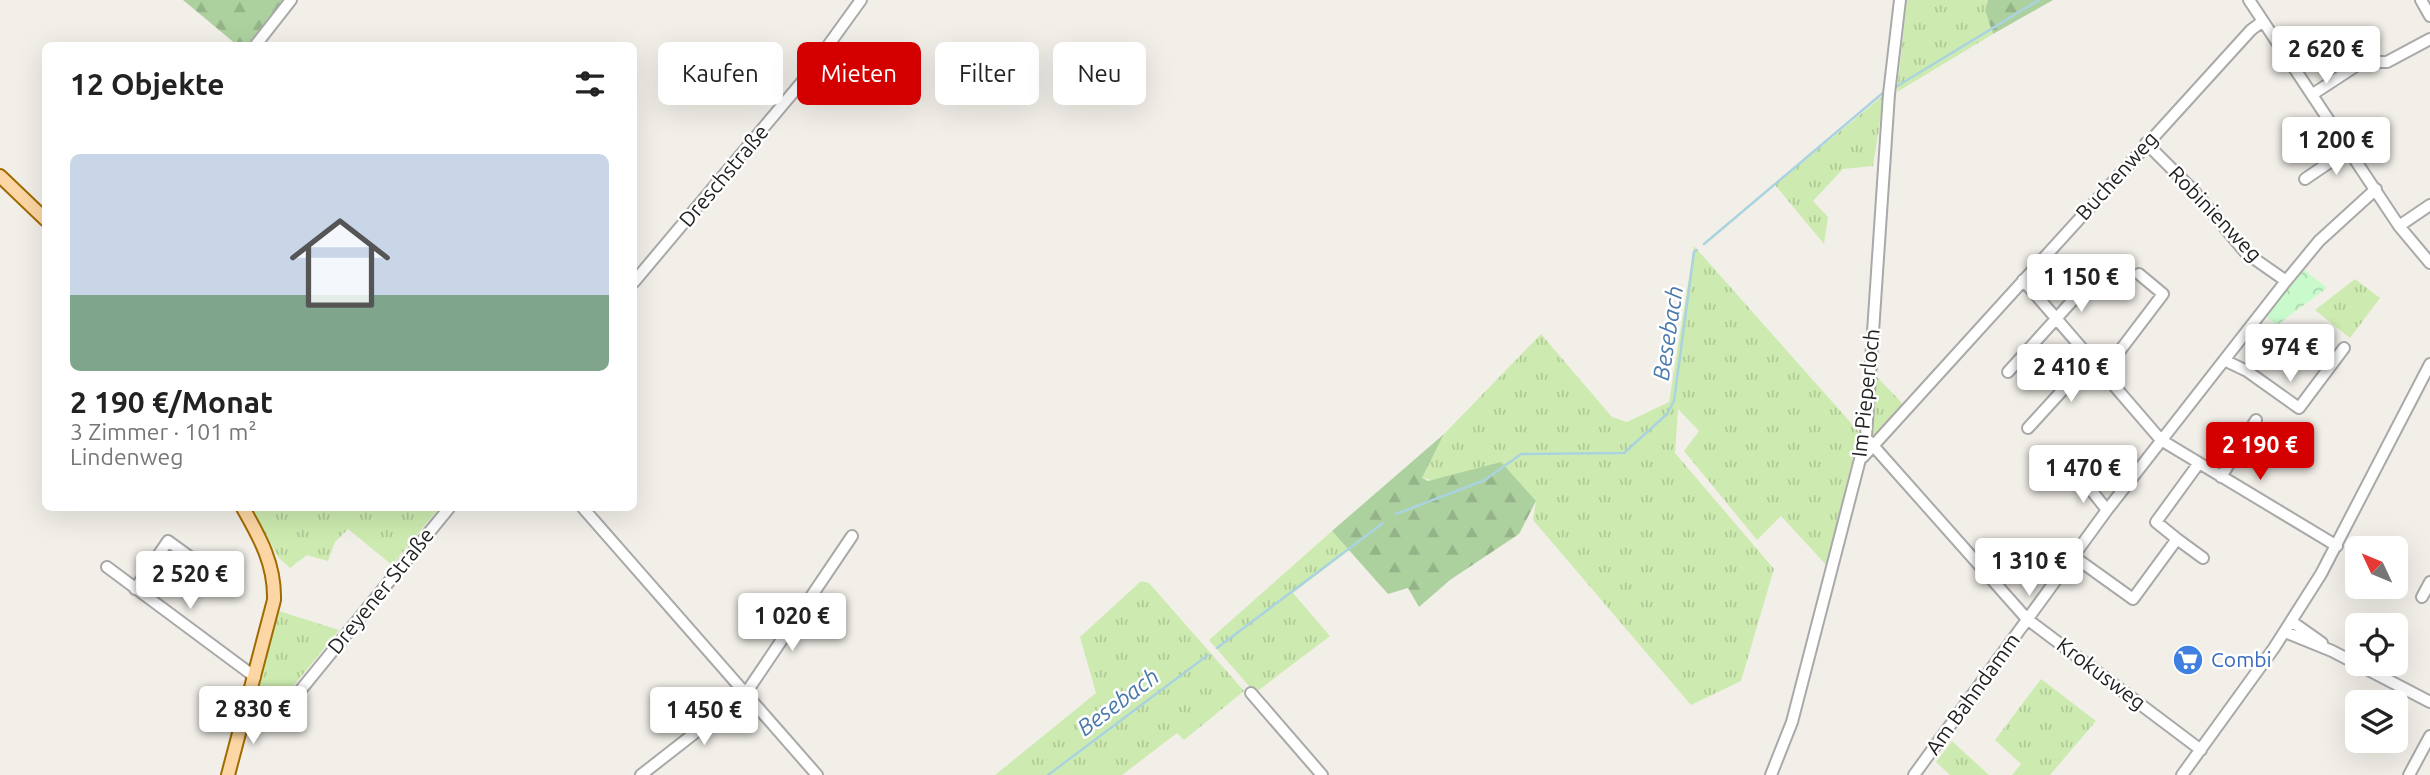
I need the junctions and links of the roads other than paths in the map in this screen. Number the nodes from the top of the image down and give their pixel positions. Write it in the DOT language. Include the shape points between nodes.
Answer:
graph roads {
  1 [pos="291,0"];
  2 [pos="861,0"];
  3 [pos="1900,0"];
  4 [pos="2249,0"];
  5 [pos="2421,0"];
  6 [pos="2430,16"];
  7 [pos="2263,21"];
  8 [pos="2430,39"];
  9 [pos="258,42"];
  10 [pos="2313,94"];
  11 [pos="2146,143"];
  12 [pos="2349,149"];
  13 [pos="0,176"];
  14 [pos="2305,178"];
  15 [pos="2376,189"];
  16 [pos="2430,205"];
  17 [pos="42,216"];
  18 [pos="2399,226"];
  19 [pos="2430,263"];
  20 [pos="2139,274"];
  21 [pos="637,278"];
  22 [pos="2023,280"];
  23 [pos="2286,281"];
  24 [pos="2082,290"];
  25 [pos="2057,318"];
  26 [pos="2344,348"];
  27 [pos="2091,359"];
  28 [pos="2226,361"];
  29 [pos="2430,364"];
  30 [pos="2008,372"];
  31 [pos="2103,373"];
  32 [pos="2256,420"];
  33 [pos="2028,428"];
  34 [pos="2161,440"];
  35 [pos="1869,441"];
  36 [pos="1861,458"];
  37 [pos="2199,463"];
  38 [pos="2221,477"];
  39 [pos="2084,481"];
  40 [pos="2107,510"];
  41 [pos="245,511"];
  42 [pos="447,511"];
  43 [pos="586,511"];
  44 [pos="852,536"];
  45 [pos="2177,539"];
  46 [pos="2337,546"];
  47 [pos="2073,556"];
  48 [pos="2203,558"];
  49 [pos="201,565"];
  50 [pos="107,567"];
  51 [pos="2430,582"];
  52 [pos="135,589"];
  53 [pos="2422,597"];
  54 [pos="2027,619"];
  55 [pos="2288,626"];
  56 [pos="255,677"];
  57 [pos="746,693"];
  58 [pos="1251,694"];
  59 [pos="2430,702"];
  60 [pos="247,708"];
  61 [pos="2430,736"];
  62 [pos="2201,750"];
  63 [pos="228,775"];
  64 [pos="641,775"];
  65 [pos="817,775"];
  66 [pos="1322,775"];
  67 [pos="1771,775"];
  68 [pos="1914,775"];
  69 [pos="2182,775"];
  70 [pos="2409,775"];
  1 -- 9 [label="street"];
  2 -- 21 [label="street, Dreschstraße" via="794,92"];
  3 -- 35 [label="street, Im Pieperloch" via="1889,94"];
  4 -- 7 [label="street"];
  5 -- 6 [label="street"];
  7 -- 10 [label="street"];
  7 -- 11 [label="street, Buchenweg"];
  8 -- 10 [label="street" via="2387,62 2362,62"];
  10 -- 12 [label="street"];
  11 -- 22 [label="street, Buchenweg"];
  11 -- 23 [label="street, Robinienweg" via="2246,253"];
  12 -- 14 [label="street"];
  12 -- 15 [label="street"];
  13 -- 17 [label="main road"];
  15 -- 18 [label="street"];
  15 -- 23 [label="street, Am Bahndamm" via="2319,241"];
  16 -- 18 [label="street"];
  18 -- 19 [label="street"];
  20 -- 31 [label="street" via="2163,295"];
  22 -- 25 [label="street"];
  22 -- 35 [label="street, Buchenweg"];
  23 -- 28 [label="street, Am Bahndamm"];
  24 -- 25 [label="street"];
  25 -- 27 [label="street"];
  25 -- 30 [label="street"];
  26 -- 28 [label="street" via="2299,408"];
  27 -- 31 [label="street"];
  27 -- 33 [label="street"];
  28 -- 34 [label="street, Am Bahndamm"];
  29 -- 46 [label="street"];
  31 -- 34 [label="street"];
  32 -- 38 [label="street"];
  34 -- 37 [label="street"];
  34 -- 40 [label="street, Am Bahndamm"];
  35 -- 36 [label="street, Buchenweg"];
  35 -- 54 [label="street, Krokusweg"];
  36 -- 67 [label="street, Im Pieperloch" via="1792,722"];
  37 -- 38 [label="street"];
  37 -- 45 [label="street" via="2156,522"];
  38 -- 46 [label="street"];
  39 -- 40 [label="street"];
  40 -- 47 [label="street, Am Bahndamm"];
  41 -- 56 [label="main road" via="268,556 274,584 270,623"];
  42 -- 60 [label="street, Dreyener Straße" via="291,702 271,712"];
  43 -- 57 [label="street"];
  44 -- 57 [label="street"];
  45 -- 47 [label="street" via="2133,599"];
  45 -- 48 [label="street"];
  46 -- 55 [label="street"];
  47 -- 54 [label="street, Am Bahndamm"];
  49 -- 52 [label="street" via="168,541"];
  50 -- 52 [label="street"];
  51 -- 53 [label="street"];
  52 -- 56 [label="street"];
  54 -- 62 [label="street, Krokusweg"];
  54 -- 68 [label="street, Am Bahndamm"];
  55 -- 59 [label="street"];
  55 -- 62 [label="street"];
  56 -- 60 [label="main road"];
  57 -- 64 [label="street"];
  57 -- 65 [label="street"];
  58 -- 66 [label="street"];
  60 -- 63 [label="main road"];
  61 -- 70 [label="street"];
  62 -- 69 [label="street"];
}
